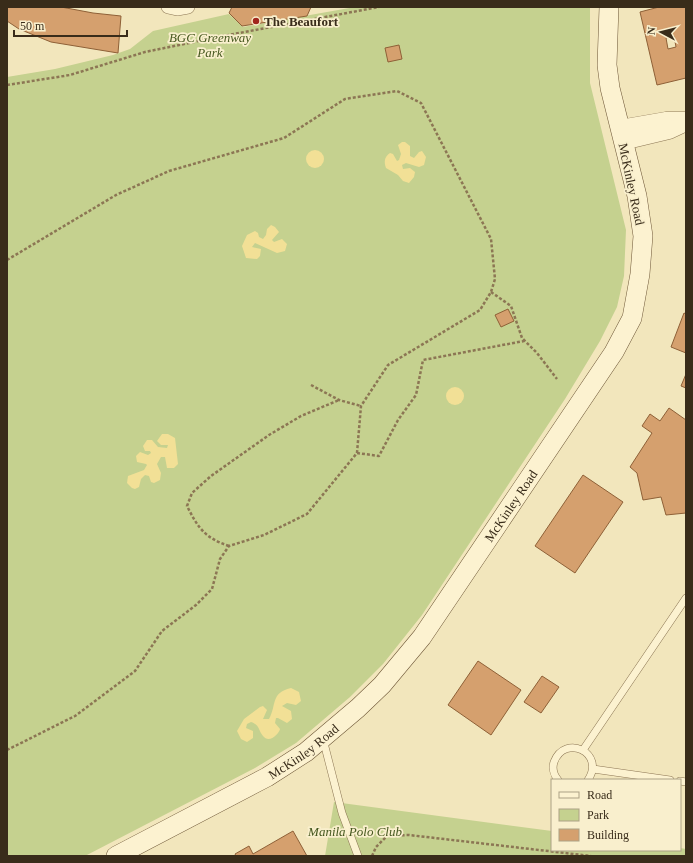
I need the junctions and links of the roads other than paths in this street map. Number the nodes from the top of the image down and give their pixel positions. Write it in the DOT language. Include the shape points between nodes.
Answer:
graph roads {
  1 [pos="168,7"];
  2 [pos="188,7"];
  3 [pos="608,7"];
  4 [pos="686,122"];
  5 [pos="622,135"];
  6 [pos="686,598"];
  7 [pos="323,739"];
  8 [pos="583,750"];
  9 [pos="593,769"];
  10 [pos="558,779"];
  11 [pos="588,779"];
  12 [pos="663,779"];
  13 [pos="116,856"];
  14 [pos="358,856"];
  1 -- 2 [label="street"];
  3 -- 5 [label="main road, McKinley Road" via="607,64 610,88"];
  4 -- 5 [label="street" via="669,131"];
  5 -- 7 [label="main road, McKinley Road" via="637,196 643,236 640,274 632,318 614,352 422,637 382,685"];
  6 -- 8 [label="lane"];
  7 -- 13 [label="main road, McKinley Road" via="267,777"];
  7 -- 14 [label="lane" via="342,813"];
  8 -- 9 [label="lane" via="591,758"];
  8 -- 10 [label="lane" via="574,747 557,755 553,764"];
  9 -- 11 [label="lane"];
  9 -- 12 [label="lane"];
}
